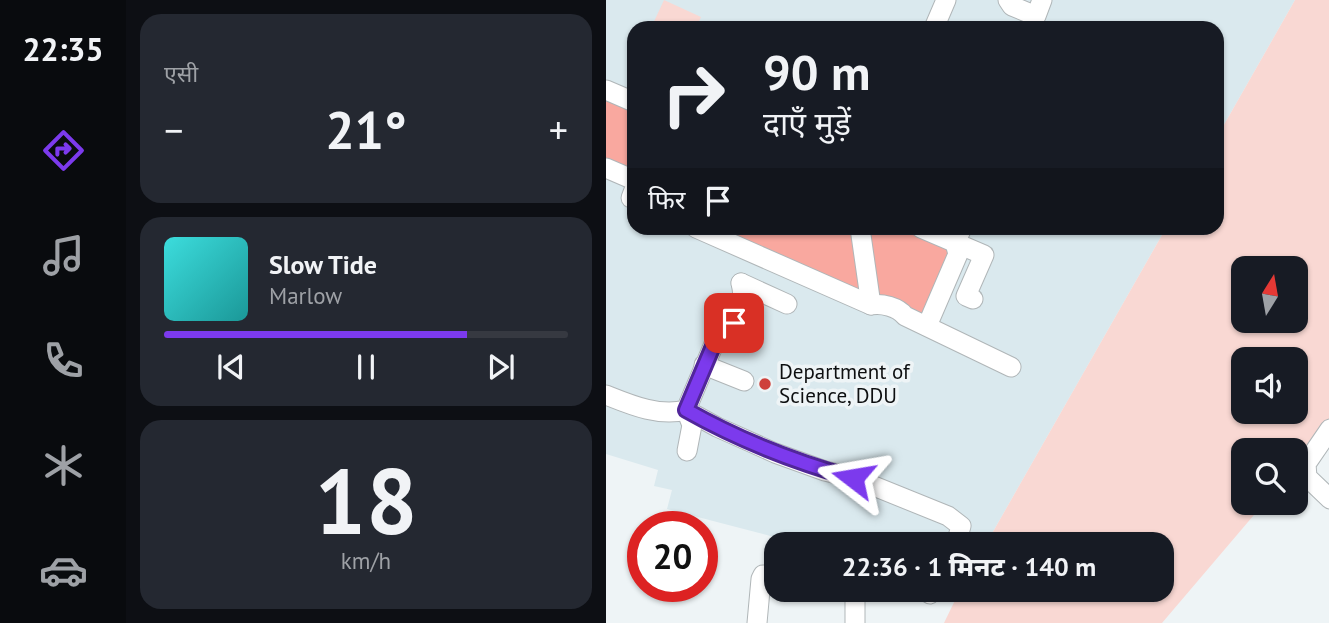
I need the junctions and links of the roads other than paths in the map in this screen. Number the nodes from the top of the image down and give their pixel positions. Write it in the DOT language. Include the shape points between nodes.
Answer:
graph roads {
  1 [pos="946,0"];
  2 [pos="1042,0"];
  3 [pos="1016,9"];
  4 [pos="937,21"];
  5 [pos="606,90"];
  6 [pos="627,99"];
  7 [pos="607,171"];
  8 [pos="627,178"];
  9 [pos="711,235"];
  10 [pos="862,235"];
  11 [pos="959,235"];
  12 [pos="753,254"];
  13 [pos="735,296"];
  14 [pos="974,299"];
  15 [pos="787,304"];
  16 [pos="884,307"];
  17 [pos="927,326"];
  18 [pos="719,332"];
  19 [pos="704,365"];
  20 [pos="1011,366"];
  21 [pos="744,380"];
  22 [pos="606,395"];
  23 [pos="686,410"];
  24 [pos="1329,429"];
  25 [pos="687,451"];
  26 [pos="1329,499"];
  27 [pos="959,532"];
  28 [pos="764,575"];
  29 [pos="855,602"];
  30 [pos="756,623"];
  31 [pos="855,623"];
  1 -- 4 [label="street"];
  2 -- 3 [label="street" via="1036,16"];
  5 -- 6 [label="street"];
  7 -- 8 [label="street"];
  9 -- 12 [label="street"];
  10 -- 16 [label="street"];
  11 -- 14 [label="street" via="984,255 966,296"];
  11 -- 17 [label="street" via="958,254"];
  12 -- 13 [label="street"];
  12 -- 16 [label="street"];
  13 -- 15 [label="street"];
  13 -- 18 [label="street"];
  13 -- 18 [label="street" via="744,299 734,323"];
  16 -- 17 [label="street"];
  17 -- 20 [label="street"];
  18 -- 19 [label="street"];
  19 -- 21 [label="street"];
  19 -- 23 [label="street" via="687,383"];
  22 -- 23 [label="street" via="657,412"];
  23 -- 25 [label="street" via="692,425"];
  23 -- 27 [label="street" via="775,453 948,516 961,526"];
  24 -- 26 [label="street" via="1305,464 1307,477"];
  28 -- 30 [label="street"];
  29 -- 31 [label="street"];
}
